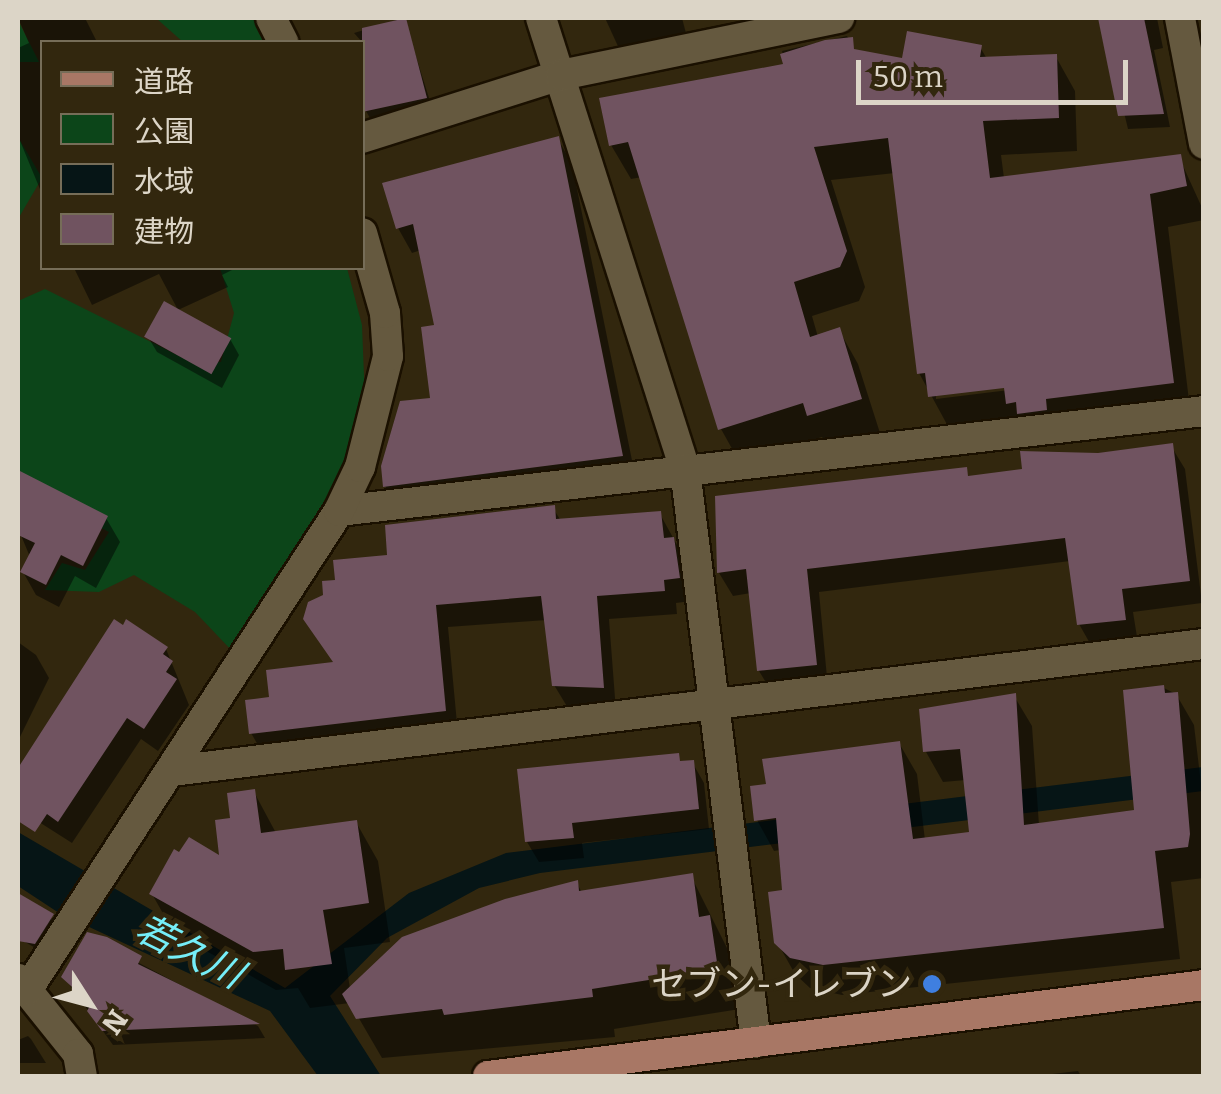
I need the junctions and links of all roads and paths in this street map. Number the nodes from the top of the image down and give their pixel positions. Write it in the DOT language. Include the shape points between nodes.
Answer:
graph roads {
  1 [pos="540,18"];
  2 [pos="839,18"];
  3 [pos="1180,18"];
  4 [pos="562,76"];
  5 [pos="365,137"];
  6 [pos="1204,144"];
  7 [pos="365,244"];
  8 [pos="1204,411"];
  9 [pos="685,469"];
  10 [pos="339,511"];
  11 [pos="1204,644"];
  12 [pos="712,702"];
  13 [pos="172,771"];
  14 [pos="22,984"];
  15 [pos="1204,984"];
  16 [pos="756,1043"];
  17 [pos="82,1076"];
  18 [pos="488,1076"];
  1 -- 4 [label="street"];
  2 -- 4 [label="street"];
  3 -- 6 [label="street"];
  4 -- 5 [label="street"];
  4 -- 9 [label="street"];
  7 -- 10 [label="street" via="388,356 360,467"];
  8 -- 9 [label="street"];
  9 -- 10 [label="street"];
  9 -- 12 [label="street"];
  10 -- 13 [label="street"];
  11 -- 12 [label="street"];
  12 -- 13 [label="street"];
  12 -- 16 [label="street"];
  13 -- 14 [label="street" via="63,938"];
  14 -- 17 [label="street" via="78,1054"];
  15 -- 16 [label="main road"];
  16 -- 18 [label="main road"];
}
